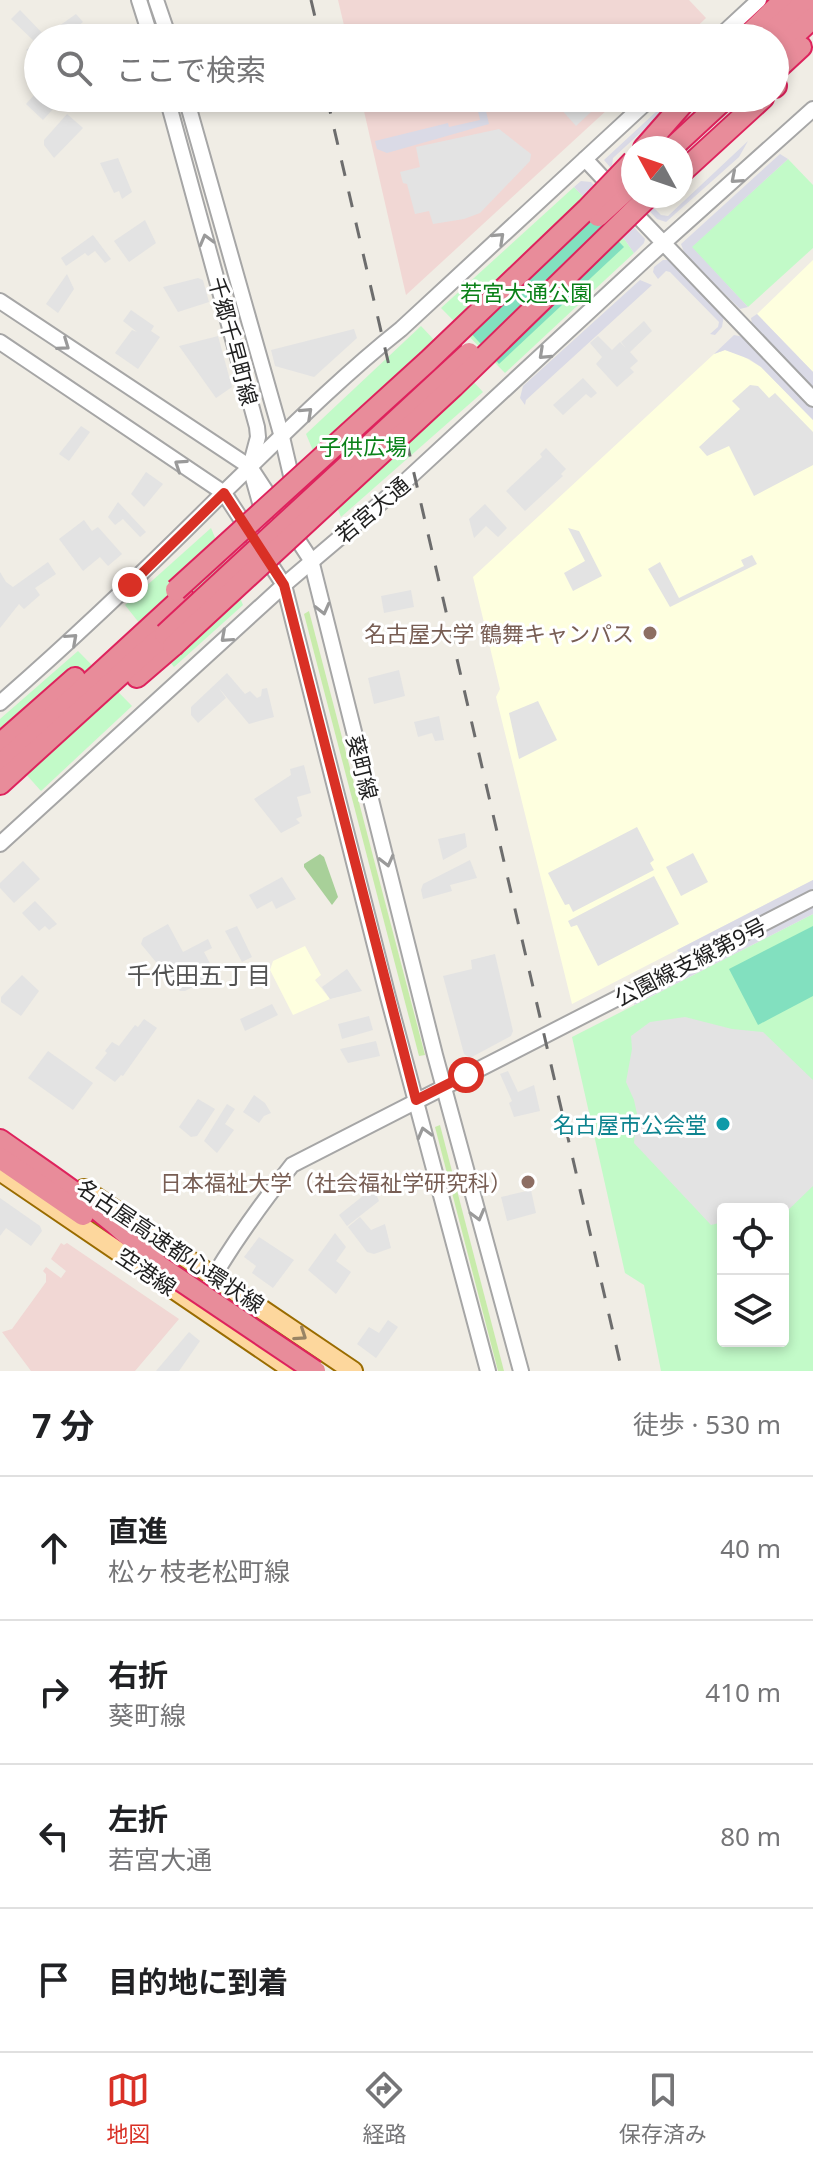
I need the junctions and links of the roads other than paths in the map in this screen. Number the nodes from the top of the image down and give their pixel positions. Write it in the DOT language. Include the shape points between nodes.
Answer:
graph roads {
  1 [pos="139,0"];
  2 [pos="156,0"];
  3 [pos="759,0"];
  4 [pos="784,0"];
  5 [pos="808,0"];
  6 [pos="813,18"];
  7 [pos="147,24"];
  8 [pos="164,24"];
  9 [pos="733,24"];
  10 [pos="759,24"];
  11 [pos="781,24"];
  12 [pos="813,37"];
  13 [pos="789,40"];
  14 [pos="813,53"];
  15 [pos="789,58"];
  16 [pos="789,74"];
  17 [pos="813,109"];
  18 [pos="171,112"];
  19 [pos="190,112"];
  20 [pos="636,112"];
  21 [pos="676,112"];
  22 [pos="711,112"];
  23 [pos="732,112"];
  24 [pos="734,112"];
  25 [pos="746,112"];
  26 [pos="655,136"];
  27 [pos="685,136"];
  28 [pos="693,147"];
  29 [pos="693,155"];
  30 [pos="693,158"];
  31 [pos="585,159"];
  32 [pos="621,174"];
  33 [pos="621,195"];
  34 [pos="628,208"];
  35 [pos="635,208"];
  36 [pos="642,208"];
  37 [pos="664,242"];
  38 [pos="554,282"];
  39 [pos="0,301"];
  40 [pos="0,342"];
  41 [pos="431,364"];
  42 [pos="813,399"];
  43 [pos="282,437"];
  44 [pos="250,467"];
  45 [pos="224,493"];
  46 [pos="311,560"];
  47 [pos="284,585"];
  48 [pos="180,593"];
  49 [pos="0,703"];
  50 [pos="0,744"];
  51 [pos="0,765"];
  52 [pos="0,783"];
  53 [pos="0,844"];
  54 [pos="813,898"];
  55 [pos="443,1086"];
  56 [pos="416,1100"];
  57 [pos="0,1131"];
  58 [pos="0,1140"];
  59 [pos="0,1158"];
  60 [pos="0,1171"];
  61 [pos="159,1266"];
  62 [pos="213,1276"];
  63 [pos="198,1305"];
  64 [pos="294,1371"];
  65 [pos="315,1371"];
  66 [pos="353,1371"];
  67 [pos="488,1371"];
  68 [pos="521,1371"];
  1 -- 7 [label="street"];
  2 -- 8 [label="street"];
  3 -- 9 [label="street"];
  4 -- 10 [label="highway"];
  5 -- 11 [label="highway"];
  6 -- 13 [label="highway"];
  12 -- 15 [label="highway"];
  14 -- 16 [label="highway"];
  17 -- 37 [label="street, 若宮大通, one-way"];
  44 -- 18 [label="street, 千郷千早町線, one-way" via="257,427"];
  19 -- 43 [label="street, 千郷千早町線"];
  20 -- 31 [label="street"];
  21 -- 26 [label="highway"];
  22 -- 27 [label="highway"];
  23 -- 28 [label="highway"];
  24 -- 29 [label="highway"];
  25 -- 30 [label="highway"];
  31 -- 37 [label="street"];
  43 -- 31 [label="street, one-way"];
  32 -- 41 [label="highway, bridge"];
  33 -- 41 [label="highway, bridge"];
  34 -- 38 [label="highway"];
  35 -- 38 [label="highway, bridge"];
  36 -- 38 [label="highway, bridge"];
  37 -- 42 [label="street"];
  37 -- 46 [label="street, 若宮大通, one-way" via="397,489"];
  38 -- 52 [label="highway, bridge" via="453,387 164,654"];
  39 -- 44 [label="street, 葵町線, one-way"];
  45 -- 40 [label="street, 葵町線, one-way"];
  41 -- 48 [label="highway"];
  41 -- 48 [label="highway, bridge"];
  43 -- 44 [label="street"];
  43 -- 46 [label="street, 千郷千早町線"];
  44 -- 45 [label="street"];
  44 -- 46 [label="street, 葵町線"];
  44 -- 47 [label="street, 千郷千早町線"];
  45 -- 47 [label="street, 葵町線"];
  49 -- 45 [label="street, one-way"];
  46 -- 47 [label="street, 若宮大通"];
  46 -- 55 [label="street, 葵町線, one-way"];
  47 -- 53 [label="street, 若宮大通, one-way"];
  47 -- 56 [label="street, 葵町線"];
  48 -- 50 [label="highway"];
  48 -- 51 [label="highway"];
  54 -- 55 [label="street, 公園線支線第9号"];
  55 -- 56 [label="street, 公園線支線第9号"];
  55 -- 68 [label="street, 葵町線, one-way"];
  56 -- 62 [label="street, 公園線支線第9号" via="292,1165"];
  67 -- 56 [label="street, 葵町線, one-way"];
  57 -- 62 [label="main road, 空港線"];
  58 -- 61 [label="highway" via="107,1217"];
  59 -- 61 [label="highway, 名古屋高速都心環状線"];
  60 -- 63 [label="main road, 空港線"];
  61 -- 65 [label="highway, 名古屋高速都心環状線, bridge"];
  62 -- 63 [label="street, 公園線支線第9号"];
  62 -- 66 [label="main road, 空港線, one-way"];
  63 -- 64 [label="main road, 空港線"];
}
